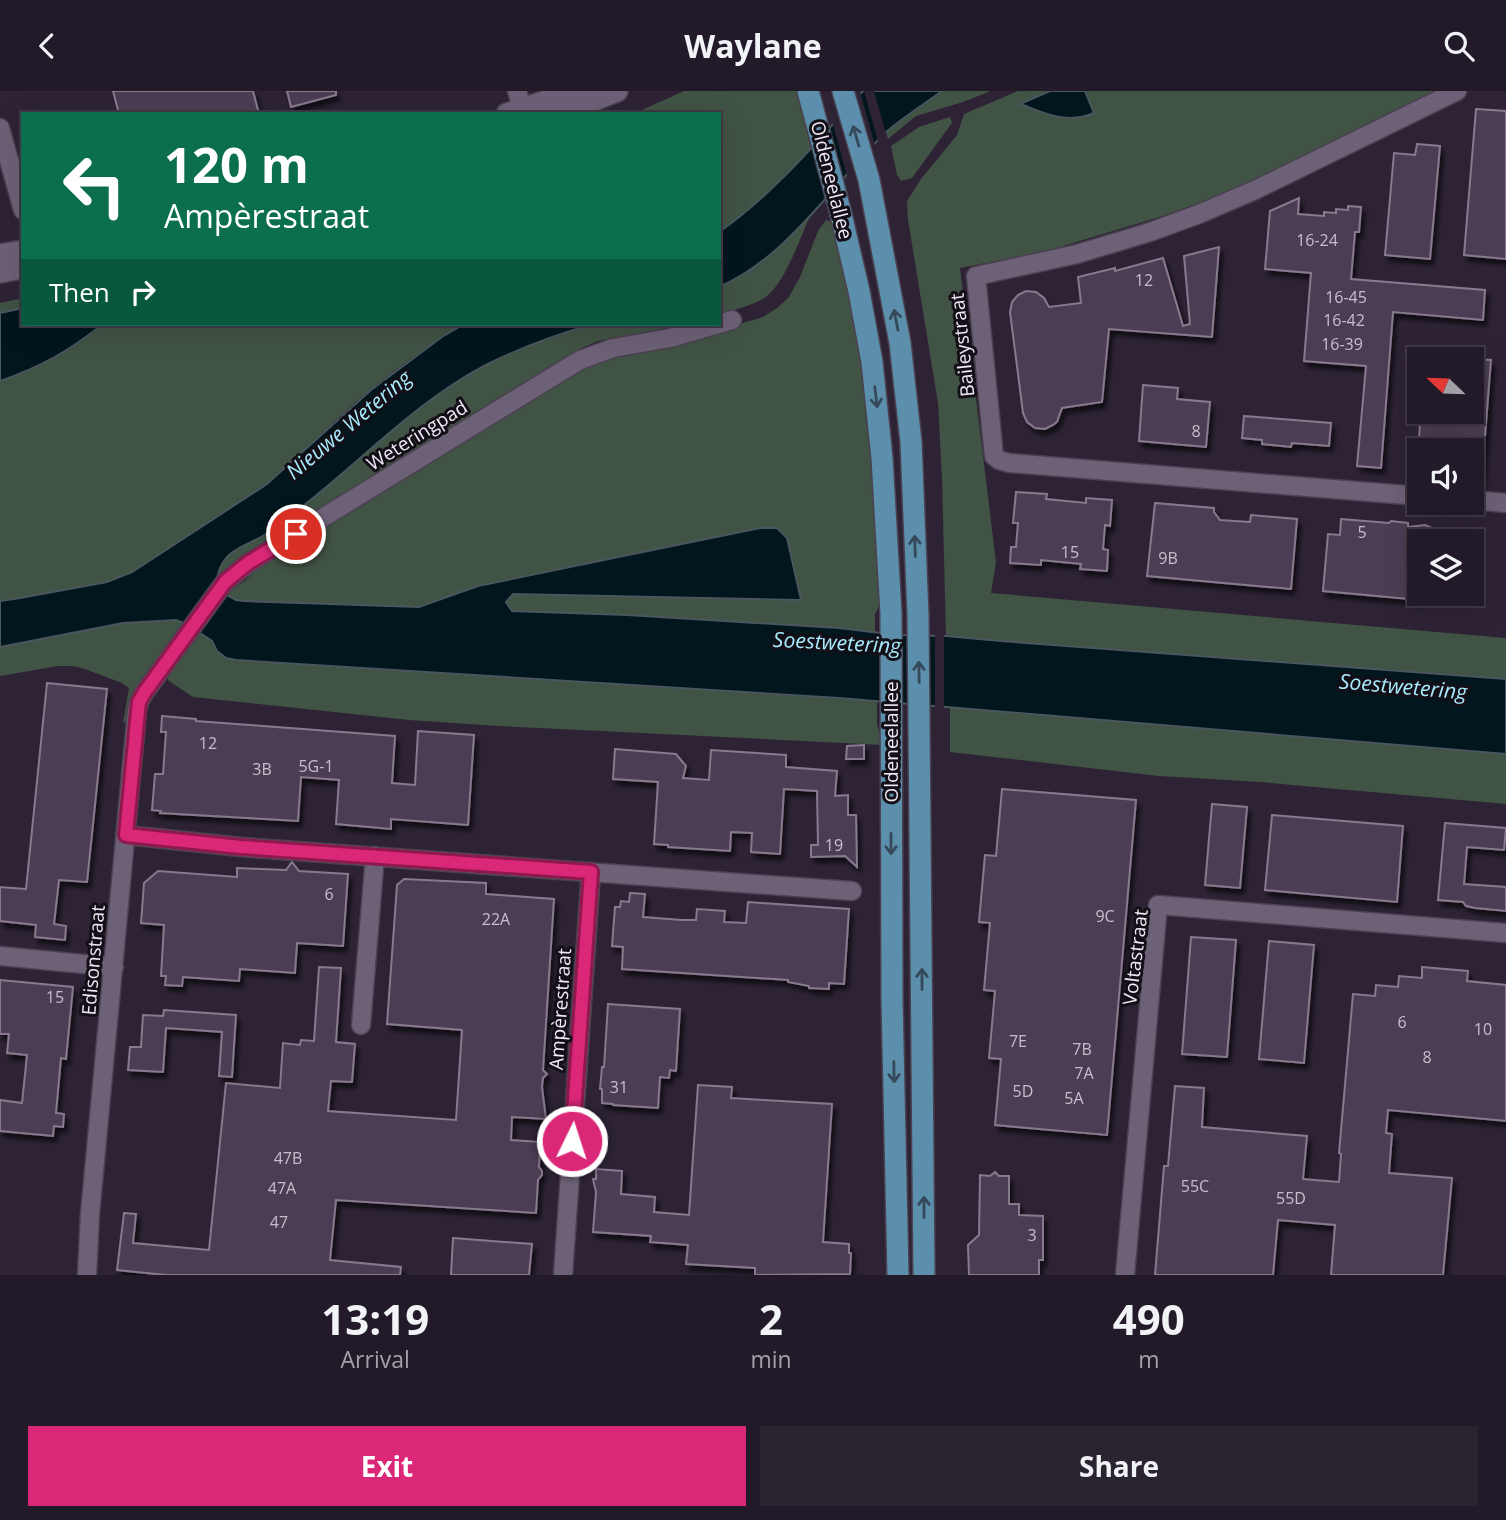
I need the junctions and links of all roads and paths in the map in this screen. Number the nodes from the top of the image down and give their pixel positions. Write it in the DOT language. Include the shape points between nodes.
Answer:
graph roads {
  1 [pos="576,91"];
  2 [pos="617,91"];
  3 [pos="808,91"];
  4 [pos="843,91"];
  5 [pos="1457,91"];
  6 [pos="518,105"];
  7 [pos="564,112"];
  8 [pos="0,128"];
  9 [pos="21,203"];
  10 [pos="21,251"];
  11 [pos="0,255"];
  12 [pos="21,268"];
  13 [pos="0,272"];
  14 [pos="732,320"];
  15 [pos="721,323"];
  16 [pos="711,326"];
  17 [pos="1407,495"];
  18 [pos="1484,501"];
  19 [pos="1506,503"];
  20 [pos="169,660"];
  21 [pos="126,835"];
  22 [pos="375,856"];
  23 [pos="591,872"];
  24 [pos="852,891"];
  25 [pos="1506,933"];
  26 [pos="0,957"];
  27 [pos="114,967"];
  28 [pos="361,1025"];
  29 [pos="87,1275"];
  30 [pos="563,1275"];
  31 [pos="898,1275"];
  32 [pos="924,1275"];
  33 [pos="1125,1275"];
  1 -- 6 [label="main road"];
  2 -- 7 [label="main road"];
  3 -- 31 [label="main road, Oldeneelallee, one-way" via="859,291 883,458 891,613"];
  32 -- 4 [label="main road, Oldeneelallee, one-way" via="920,729 911,442 900,343 869,180"];
  5 -- 17 [label="street, Baileystraat" via="1199,214 1077,254 976,276 994,456 999,460"];
  8 -- 9 [label="street"];
  10 -- 11 [label="main road"];
  12 -- 13 [label="main road"];
  14 -- 15 [label="street, Weteringpad"];
  16 -- 20 [label="street, Weteringpad" via="580,360 248,563 225,582"];
  18 -- 19 [label="street"];
  20 -- 21 [label="street, Edisonstraat" via="139,702"];
  21 -- 22 [label="street"];
  21 -- 27 [label="street, Edisonstraat"];
  22 -- 23 [label="street"];
  22 -- 28 [label="street"];
  23 -- 24 [label="street"];
  23 -- 30 [label="street, Ampèrestraat"];
  25 -- 33 [label="street, Voltastraat" via="1158,905"];
  26 -- 27 [label="street"];
  27 -- 29 [label="street, Edisonstraat"];
}
